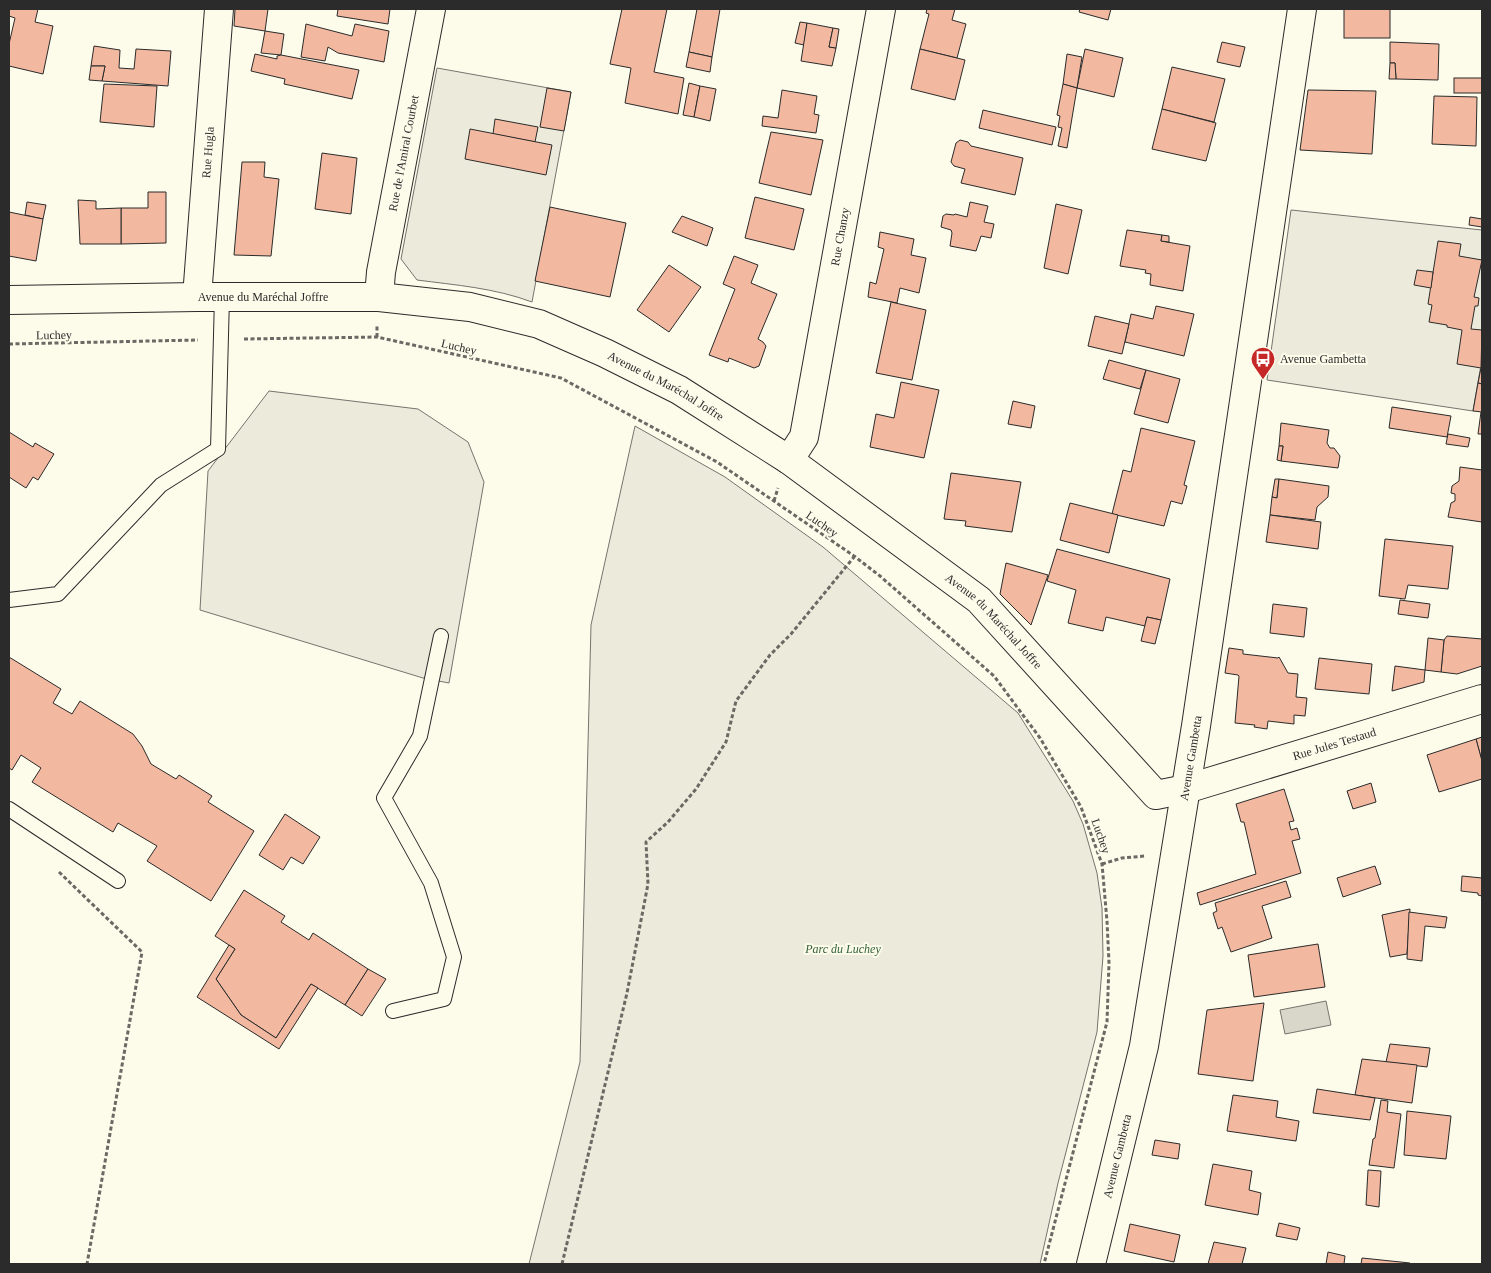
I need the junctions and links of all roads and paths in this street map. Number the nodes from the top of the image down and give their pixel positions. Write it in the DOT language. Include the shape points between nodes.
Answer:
graph roads {
  1 [pos="219,9"];
  2 [pos="431,9"];
  3 [pos="881,9"];
  4 [pos="1302,9"];
  5 [pos="209,297"];
  6 [pos="379,297"];
  7 [pos="9,300"];
  8 [pos="221,339"];
  9 [pos="9,344"];
  10 [pos="789,460"];
  11 [pos="854,556"];
  12 [pos="9,600"];
  13 [pos="441,636"];
  14 [pos="1482,699"];
  15 [pos="1186,788"];
  16 [pos="9,809"];
  17 [pos="1174,857"];
  18 [pos="1102,864"];
  19 [pos="58,871"];
  20 [pos="118,881"];
  21 [pos="393,1011"];
  22 [pos="87,1264"];
  23 [pos="562,1264"];
  24 [pos="1044,1264"];
  25 [pos="1091,1264"];
  1 -- 5 [label="street, Rue Hugla"];
  2 -- 6 [label="street, Rue de l'Amiral Courbet"];
  3 -- 10 [label="street, Rue Chanzy" via="804,437"];
  4 -- 15 [label="street, Avenue Gambetta"];
  5 -- 6 [label="street, Avenue du Maréchal Joffre"];
  5 -- 7 [label="street, Avenue du Maréchal Joffre"];
  5 -- 8 [label="lane"];
  6 -- 10 [label="street, Avenue du Maréchal Joffre" via="470,307 539,324 605,352 679,390"];
  8 -- 9 [label="path, Luchey"];
  8 -- 11 [label="path, Luchey" via="377,337 561,378 717,462"];
  8 -- 12 [label="lane" via="218,449 161,485 58,594"];
  10 -- 15 [label="street, Avenue du Maréchal Joffre" via="979,600 1156,795"];
  11 -- 18 [label="path, Luchey" via="994,676 1040,738 1081,807"];
  11 -- 23 [label="path" via="798,627 770,655 736,701 726,742 696,789 646,842 648,884 627,993"];
  13 -- 21 [label="lane" via="420,736 384,798 431,883 454,957 444,998"];
  14 -- 15 [label="street, Rue Jules Testaud"];
  15 -- 17 [label="street, Avenue Gambetta"];
  16 -- 20 [label="lane"];
  17 -- 18 [label="path" via="1156,854"];
  17 -- 25 [label="street, Avenue Gambetta" via="1144,1046"];
  18 -- 24 [label="path, Luchey" via="1109,963 1107,1022"];
  19 -- 22 [label="path" via="142,952"];
}
